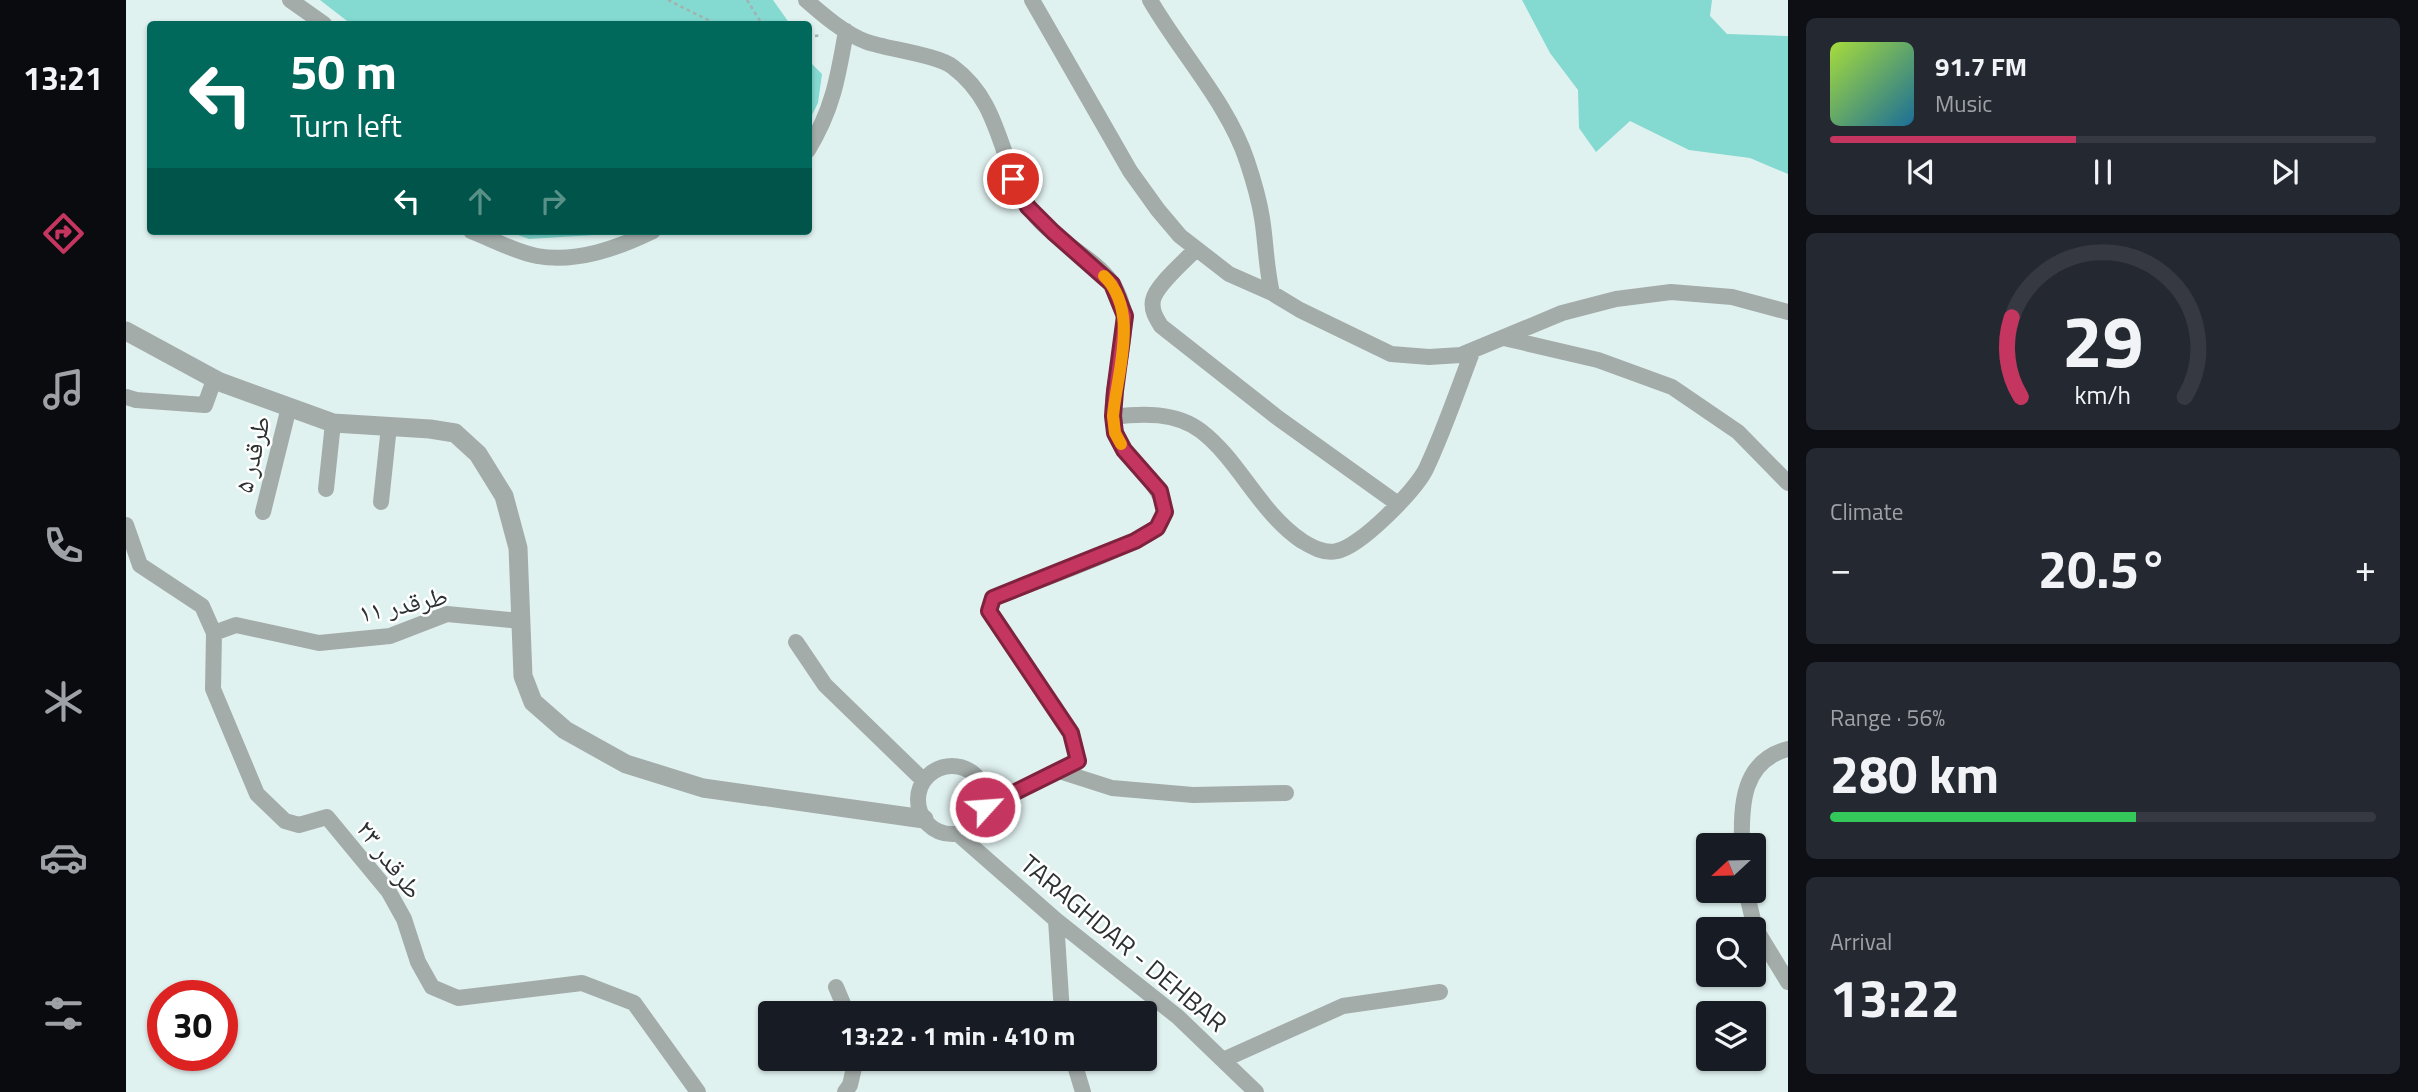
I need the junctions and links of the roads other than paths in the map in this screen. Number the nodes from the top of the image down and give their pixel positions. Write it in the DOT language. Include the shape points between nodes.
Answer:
graph roads {
  1 [pos="290,0"];
  2 [pos="806,0"];
  3 [pos="1032,0"];
  4 [pos="1150,0"];
  5 [pos="320,21"];
  6 [pos="846,31"];
  7 [pos="812,144"];
  8 [pos="482,235"];
  9 [pos="644,235"];
  10 [pos="1196,249"];
  11 [pos="1272,293"];
  12 [pos="1788,312"];
  13 [pos="126,331"];
  14 [pos="1504,338"];
  15 [pos="1474,350"];
  16 [pos="215,380"];
  17 [pos="126,397"];
  18 [pos="289,407"];
  19 [pos="1113,416"];
  20 [pos="333,423"];
  21 [pos="389,426"];
  22 [pos="1788,483"];
  23 [pos="326,489"];
  24 [pos="381,502"];
  25 [pos="1398,504"];
  26 [pos="263,512"];
  27 [pos="126,525"];
  28 [pos="521,621"];
  29 [pos="214,633"];
  30 [pos="796,642"];
  31 [pos="1788,749"];
  32 [pos="1059,771"];
  33 [pos="924,781"];
  34 [pos="1286,793"];
  35 [pos="985,807"];
  36 [pos="923,819"];
  37 [pos="1742,833"];
  38 [pos="958,834"];
  39 [pos="1748,903"];
  40 [pos="1056,919"];
  41 [pos="1788,982"];
  42 [pos="836,987"];
  43 [pos="1440,992"];
  44 [pos="842,1001"];
  45 [pos="1061,1001"];
  46 [pos="1223,1060"];
  47 [pos="853,1071"];
  48 [pos="1077,1071"];
  49 [pos="698,1092"];
  50 [pos="845,1092"];
  51 [pos="1083,1092"];
  52 [pos="1256,1092"];
  1 -- 5 [label="street"];
  2 -- 6 [label="street"];
  3 -- 10 [label="street" via="1130,170 1158,210"];
  4 -- 11 [label="street" via="1221,106 1247,159 1262,219"];
  6 -- 7 [label="street" via="837,86"];
  6 -- 19 [label="street" via="865,41 951,64 969,81 988,106 1013,179 1028,207 1112,284 1125,316"];
  8 -- 9 [label="street" via="537,256 573,257 619,247"];
  10 -- 11 [label="street" via="1228,274"];
  10 -- 25 [label="street" via="1153,299 1153,313 1161,326"];
  11 -- 15 [label="street" via="1391,354 1429,357"];
  12 -- 14 [label="street" via="1732,297 1671,292 1616,299 1562,313"];
  13 -- 16 [label="street"];
  14 -- 15 [label="street"];
  14 -- 22 [label="street" via="1598,360 1672,387 1738,432"];
  15 -- 25 [label="street" via="1424,472"];
  16 -- 17 [label="street" via="205,405"];
  16 -- 18 [label="street"];
  18 -- 20 [label="street"];
  18 -- 26 [label="street, طرقدر ۵"];
  19 -- 25 [label="street" via="1170,417 1199,429 1279,520 1301,540 1324,552 1358,542"];
  19 -- 32 [label="street" via="1124,450 1160,491 1165,512 1157,528 993,598 989,611 1071,733 1078,761"];
  20 -- 21 [label="street"];
  20 -- 23 [label="street"];
  21 -- 24 [label="street"];
  21 -- 28 [label="street" via="455,433 478,454 504,496 518,548"];
  27 -- 29 [label="street" via="140,565 202,606"];
  28 -- 29 [label="street, طرقدر ۱۱" via="447,614 390,636 319,643 236,625"];
  28 -- 36 [label="street" via="523,676 533,702 565,730 626,764 704,789"];
  29 -- 49 [label="street, طرقدر ۲۳" via="213,689 257,794 285,821 299,825 327,817 389,892 432,987 458,999 582,983 634,1003"];
  30 -- 33 [label="street" via="825,685"];
  31 -- 37 [label="street" via="1773,753 1747,783"];
  32 -- 34 [label="street" via="1112,788 1192,795"];
  32 -- 35 [label="street"];
  33 -- 35 [label="street" via="945,767 971,772 985,794"];
  33 -- 36 [label="street" via="919,793"];
  35 -- 38 [label="street" via="971,829"];
  36 -- 38 [label="street" via="945,834"];
  38 -- 40 [label="street, TARAGHDAR - DEHBAR"];
  39 -- 41 [label="street" via="1755,928"];
  40 -- 45 [label="street"];
  40 -- 46 [label="street, TARAGHDAR - DEHBAR" via="1178,1017"];
  42 -- 44 [label="street"];
  43 -- 46 [label="street" via="1343,1006"];
  46 -- 52 [label="street, TARAGHDAR - DEHBAR"];
  47 -- 50 [label="street"];
  48 -- 51 [label="street"];
}
